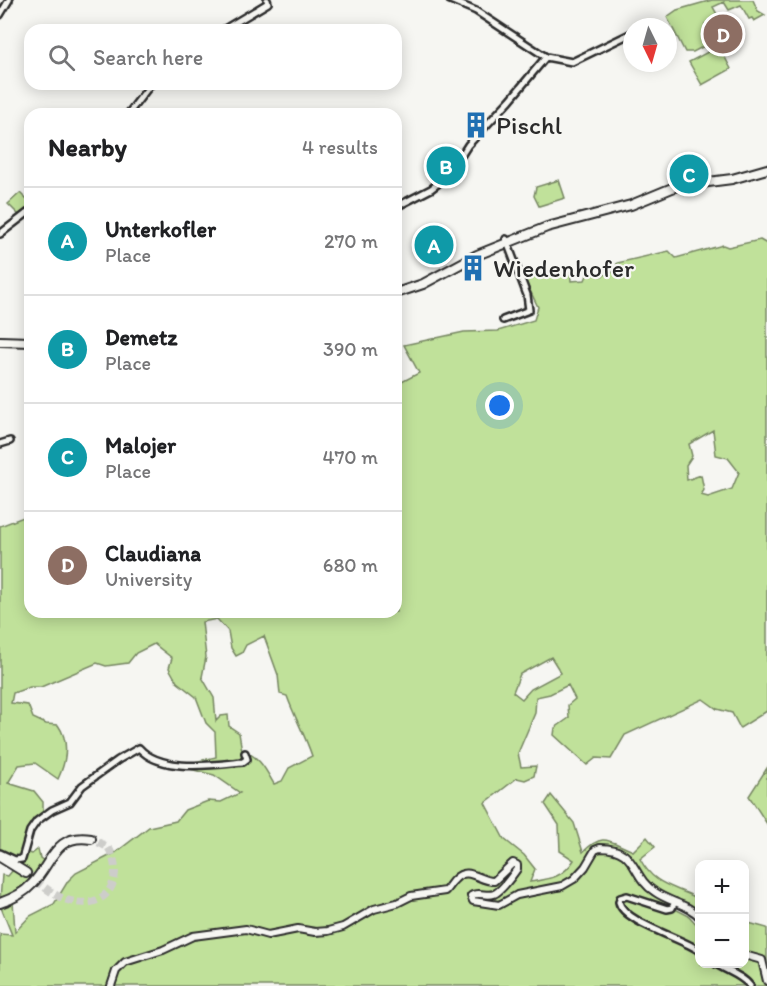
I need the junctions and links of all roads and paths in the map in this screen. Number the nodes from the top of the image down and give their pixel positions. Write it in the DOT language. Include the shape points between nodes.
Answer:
graph roads {
  1 [pos="9,0"];
  2 [pos="267,0"];
  3 [pos="450,0"];
  4 [pos="0,15"];
  5 [pos="233,24"];
  6 [pos="623,38"];
  7 [pos="546,57"];
  8 [pos="146,90"];
  9 [pos="133,108"];
  10 [pos="767,169"];
  11 [pos="402,204"];
  12 [pos="24,216"];
  13 [pos="0,234"];
  14 [pos="507,241"];
  15 [pos="402,291"];
  16 [pos="503,320"];
  17 [pos="0,341"];
  18 [pos="24,342"];
  19 [pos="10,441"];
  20 [pos="0,444"];
  21 [pos="245,753"];
  22 [pos="91,839"];
  23 [pos="0,855"];
  24 [pos="26,873"];
  25 [pos="675,902"];
  26 [pos="0,903"];
  27 [pos="695,914"];
  28 [pos="695,948"];
  29 [pos="749,956"];
  30 [pos="723,968"];
  31 [pos="767,981"];
  32 [pos="111,986"];
  33 [pos="750,986"];
  1 -- 4 [label="street"];
  2 -- 5 [label="street" via="268,3"];
  3 -- 7 [label="street" via="476,11"];
  6 -- 7 [label="street" via="572,62"];
  7 -- 11 [label="street" via="468,145 448,177"];
  8 -- 9 [label="street"];
  10 -- 14 [label="main road" via="732,179 676,186 631,205 560,222"];
  12 -- 13 [label="street"];
  14 -- 15 [label="main road"];
  14 -- 16 [label="street" via="529,310"];
  17 -- 18 [label="main road"];
  19 -- 20 [label="street"];
  21 -- 23 [label="street" via="244,762 185,766 150,758 139,748 82,786 70,802 37,821 22,858"];
  22 -- 26 [label="main road" via="73,839 62,844 33,884"];
  23 -- 24 [label="main road"];
  25 -- 27 [label="street"];
  25 -- 28 [label="street" via="667,909 627,896 619,902 623,911"];
  25 -- 32 [label="street" via="643,883 627,856 600,848 566,884 517,895 502,904 473,901 471,896 498,892 516,871 515,863 494,881 472,873 460,875 445,891 409,896 336,930 298,929 268,935 246,929 193,936 125,962 116,971"];
  29 -- 31 [label="street" via="762,960"];
  30 -- 33 [label="street"];
}
